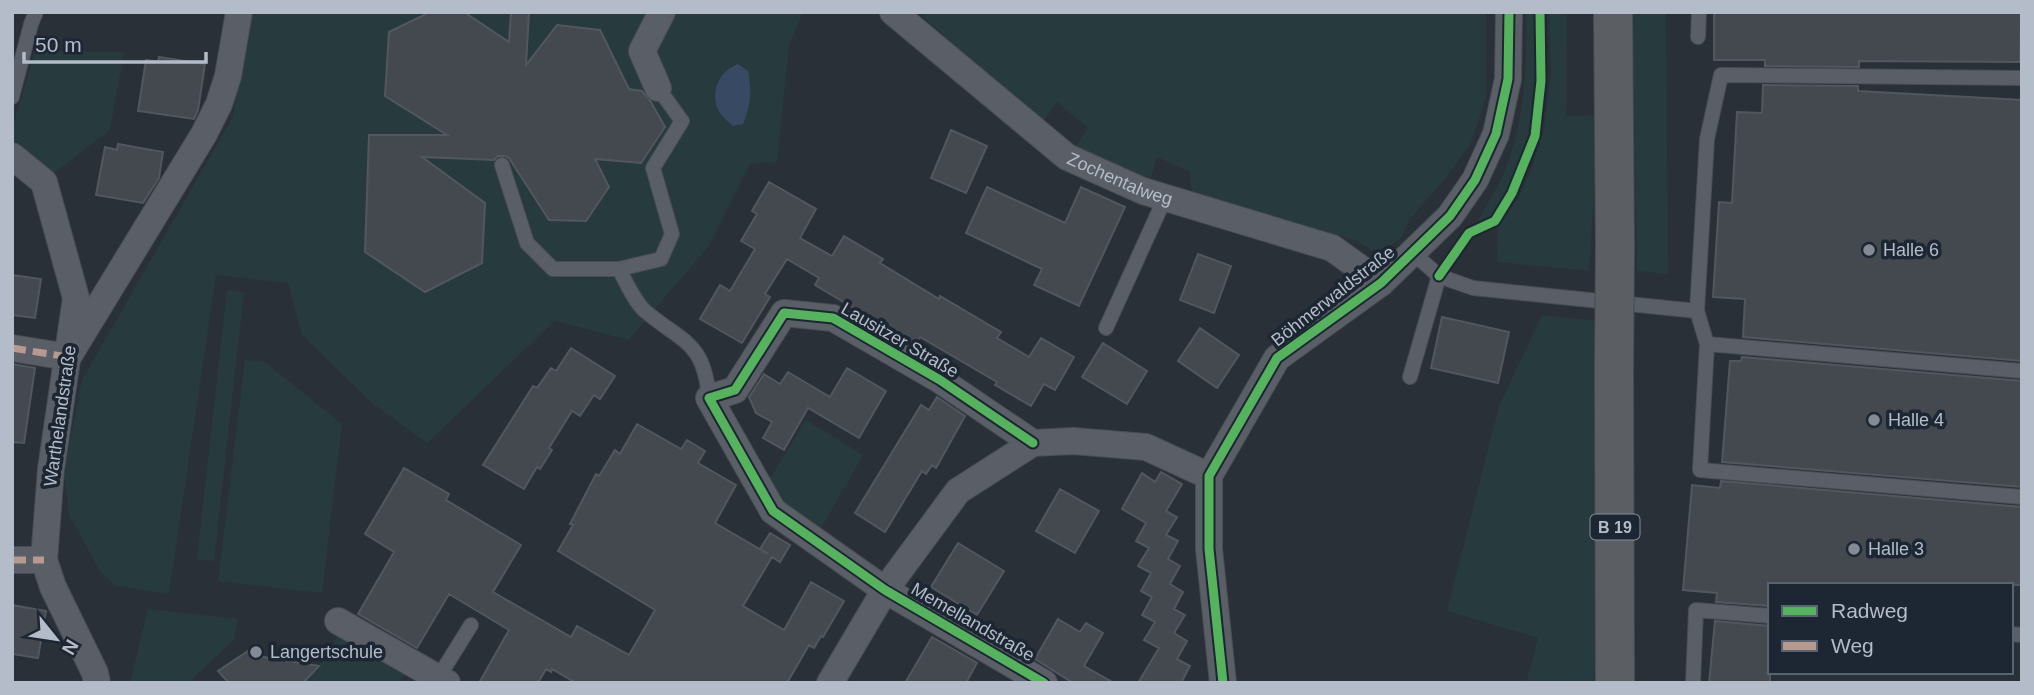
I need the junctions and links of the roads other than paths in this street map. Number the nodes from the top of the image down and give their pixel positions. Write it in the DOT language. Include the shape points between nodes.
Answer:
graph roads {
  1 [pos="36,12"];
  2 [pos="239,12"];
  3 [pos="662,12"];
  4 [pos="892,12"];
  5 [pos="1509,12"];
  6 [pos="1613,12"];
  7 [pos="1699,12"];
  8 [pos="1698,37"];
  9 [pos="2022,78"];
  10 [pos="658,88"];
  11 [pos="12,97"];
  12 [pos="12,156"];
  13 [pos="502,165"];
  14 [pos="1164,198"];
  15 [pos="1413,253"];
  16 [pos="619,270"];
  17 [pos="1438,276"];
  18 [pos="1381,283"];
  19 [pos="1696,311"];
  20 [pos="1106,328"];
  21 [pos="1706,344"];
  22 [pos="12,348"];
  23 [pos="68,357"];
  24 [pos="2022,371"];
  25 [pos="1410,377"];
  26 [pos="709,398"];
  27 [pos="1033,443"];
  28 [pos="1209,476"];
  29 [pos="2022,497"];
  30 [pos="12,560"];
  31 [pos="44,560"];
  32 [pos="885,590"];
  33 [pos="1768,615"];
  34 [pos="338,621"];
  35 [pos="471,625"];
  36 [pos="442,680"];
  37 [pos="97,683"];
  38 [pos="830,683"];
  39 [pos="1044,683"];
  40 [pos="1223,683"];
  41 [pos="1615,683"];
  42 [pos="1693,683"];
  1 -- 11 [label="lane"];
  2 -- 23 [label="street" via="219,104"];
  3 -- 10 [label="street" via="642,51"];
  4 -- 14 [label="street, Zochentalweg" via="1067,157"];
  5 -- 15 [label="street, Böhmerwaldstraße" via="1508,79 1496,134 1475,180 1450,216"];
  6 -- 41 [label="highway, B 19, bridge"];
  7 -- 8 [label="lane"];
  9 -- 19 [label="lane" via="1721,75 1707,139"];
  10 -- 16 [label="lane" via="682,121 653,168 672,234 661,259"];
  12 -- 23 [label="street, Warthelandstraße" via="44,182 76,298"];
  13 -- 16 [label="lane" via="527,243 553,269"];
  14 -- 18 [label="street, Zochentalweg" via="1332,248"];
  14 -- 20 [label="lane"];
  15 -- 17 [label="lane"];
  15 -- 18 [label="street, Böhmerwaldstraße"];
  16 -- 26 [label="lane" via="643,309 691,345 707,374"];
  17 -- 19 [label="lane" via="1473,288"];
  17 -- 25 [label="lane"];
  18 -- 28 [label="street, Böhmerwaldstraße" via="1277,358"];
  19 -- 21 [label="lane"];
  21 -- 24 [label="lane"];
  21 -- 29 [label="lane" via="1700,470"];
  22 -- 23 [label="street"];
  23 -- 31 [label="street, Warthelandstraße" via="51,469"];
  26 -- 27 [label="street, Lausitzer Straße" via="735,390 784,313 833,318 940,380"];
  26 -- 32 [label="street" via="773,510"];
  27 -- 28 [label="street, Memellandstraße" via="1146,447"];
  27 -- 32 [label="street, Memellandstraße" via="958,491"];
  28 -- 40 [label="street, Böhmerwaldstraße" via="1209,549"];
  30 -- 31 [label="street"];
  31 -- 37 [label="street, Warthelandstraße"];
  32 -- 38 [label="street, Memellandstraße"];
  32 -- 39 [label="street, Memellandstraße"];
  33 -- 42 [label="lane" via="1696,610"];
  34 -- 36 [label="street"];
  35 -- 36 [label="lane"];
}
